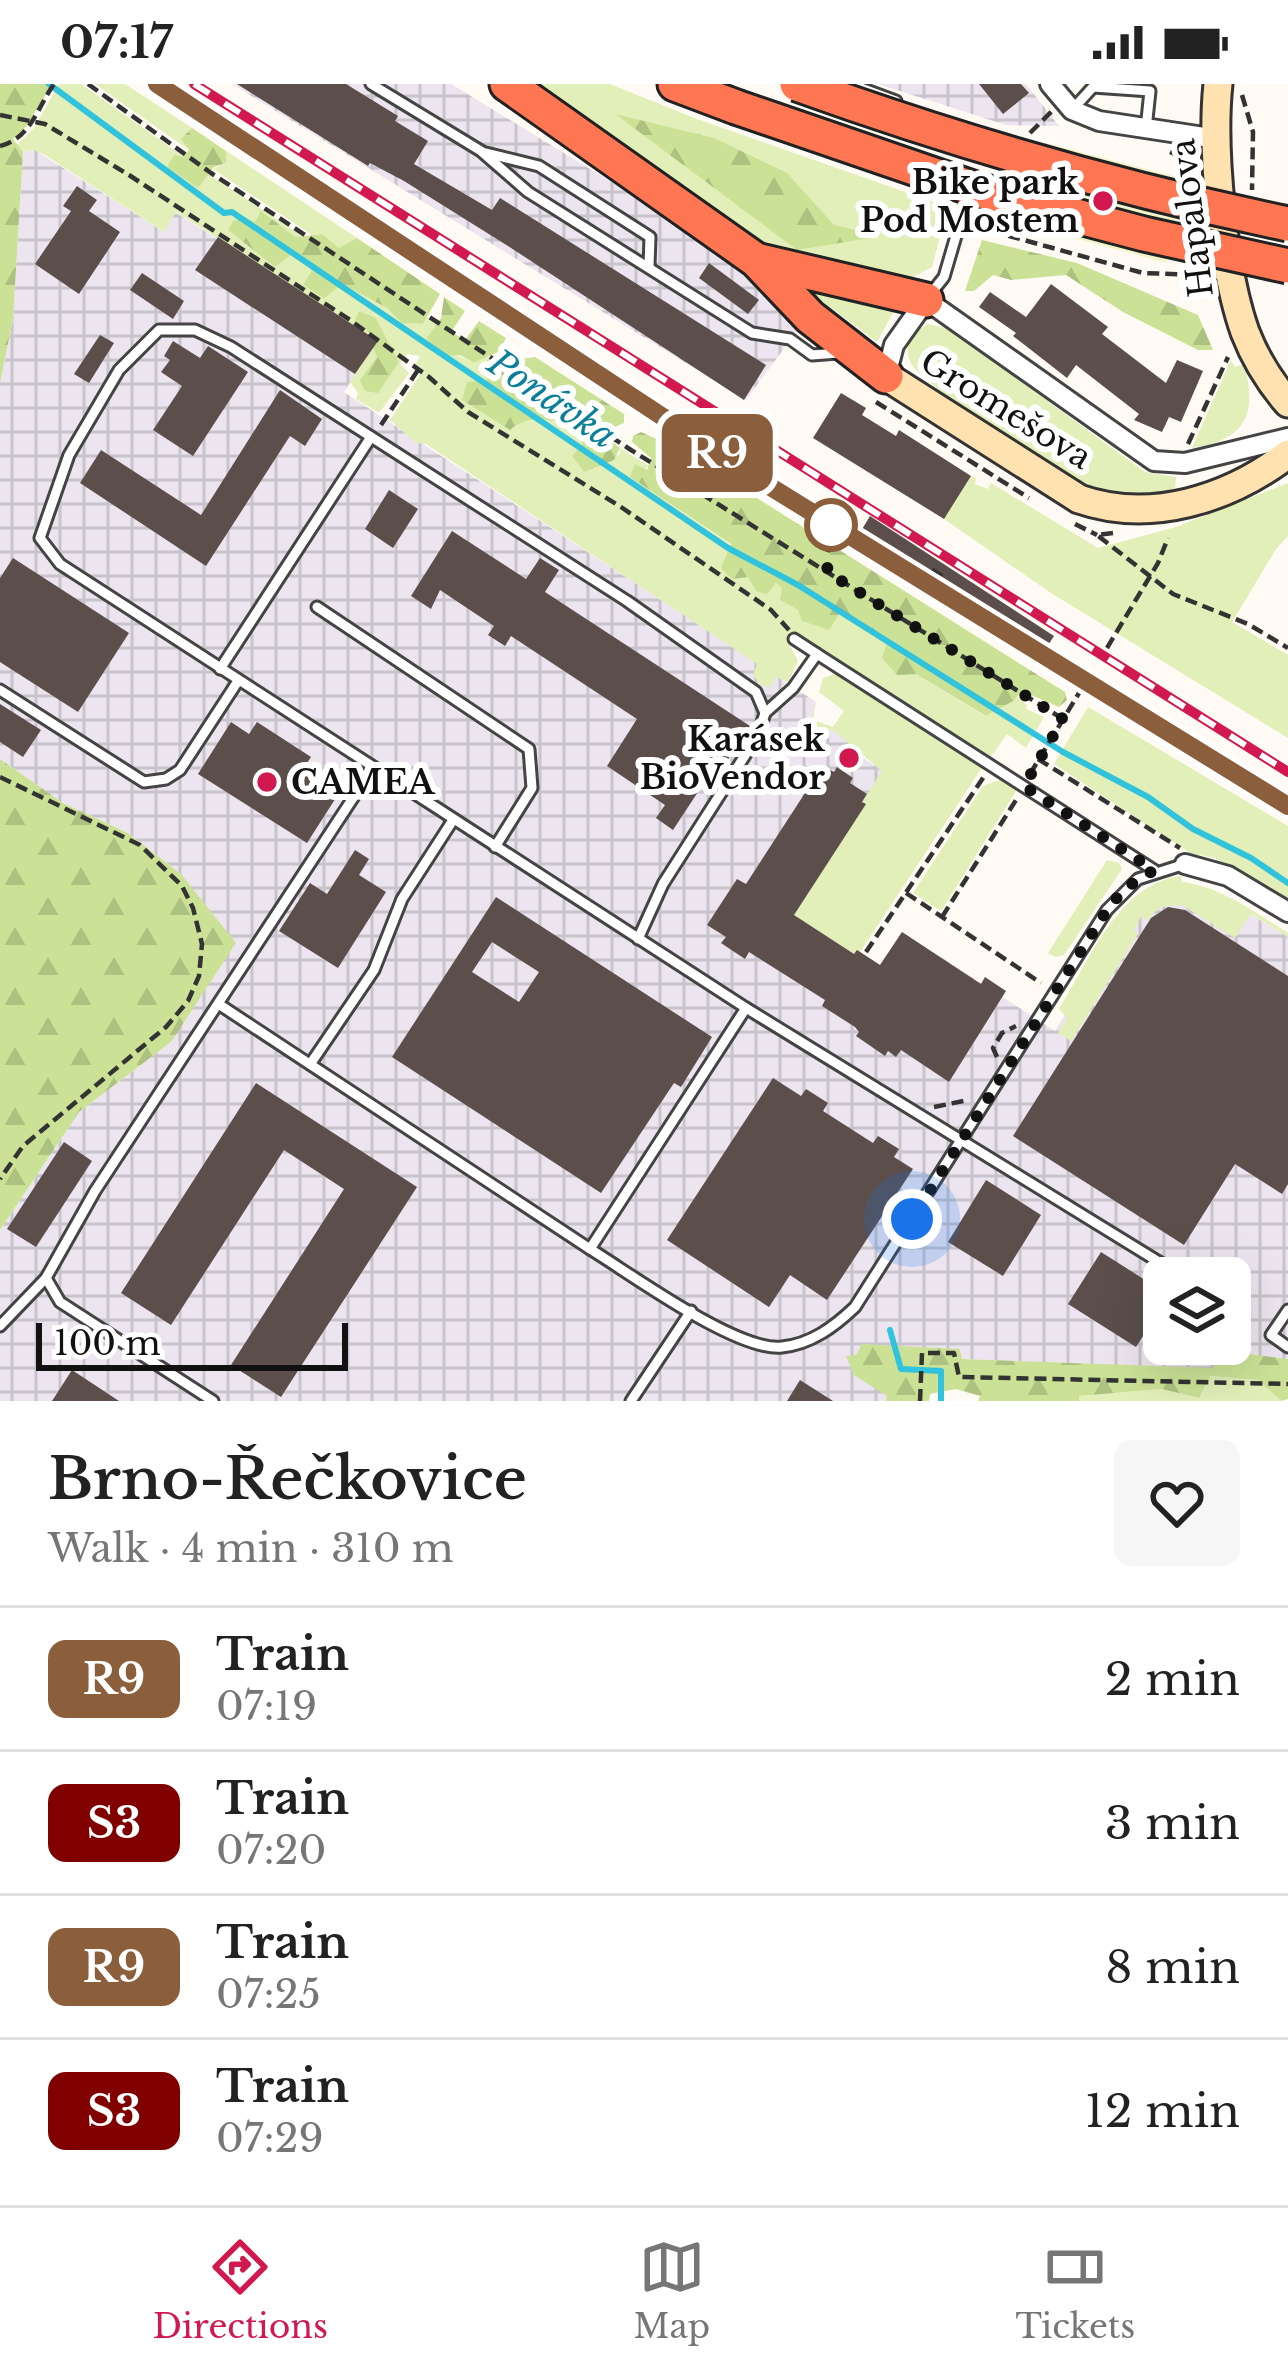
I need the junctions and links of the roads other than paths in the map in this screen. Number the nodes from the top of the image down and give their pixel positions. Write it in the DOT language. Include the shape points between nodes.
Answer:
graph roads {
  1 [pos="371,84"];
  2 [pos="507,84"];
  3 [pos="675,84"];
  4 [pos="797,84"];
  5 [pos="850,84"];
  6 [pos="1218,84"];
  7 [pos="1062,98"];
  8 [pos="909,106"];
  9 [pos="948,121"];
  10 [pos="1146,129"];
  11 [pos="988,135"];
  12 [pos="1217,139"];
  13 [pos="1018,145"];
  14 [pos="481,151"];
  15 [pos="981,155"];
  16 [pos="975,175"];
  17 [pos="1288,224"];
  18 [pos="756,260"];
  19 [pos="649,266"];
  20 [pos="1288,266"];
  21 [pos="926,300"];
  22 [pos="855,352"];
  23 [pos="877,386"];
  24 [pos="1288,403"];
  25 [pos="370,437"];
  26 [pos="1288,438"];
  27 [pos="1288,454"];
  28 [pos="317,607"];
  29 [pos="794,639"];
  30 [pos="817,654"];
  31 [pos="220,669"];
  32 [pos="238,681"];
  33 [pos="0,690"];
  34 [pos="765,713"];
  35 [pos="372,769"];
  36 [pos="453,820"];
  37 [pos="495,848"];
  38 [pos="1185,864"];
  39 [pos="1154,870"];
  40 [pos="1288,912"];
  41 [pos="638,939"];
  42 [pos="220,1005"];
  43 [pos="746,1008"];
  44 [pos="310,1063"];
  45 [pos="962,1139"];
  46 [pos="590,1249"];
  47 [pos="1151,1257"];
  48 [pos="46,1278"];
  49 [pos="1288,1310"];
  50 [pos="692,1311"];
  51 [pos="0,1326"];
  52 [pos="1288,1347"];
  53 [pos="213,1401"];
  54 [pos="631,1401"];
  1 -- 14 [label="lane"];
  2 -- 18 [label="highway"];
  3 -- 20 [label="highway, bridge" via="978,190"];
  4 -- 17 [label="highway, bridge" via="1077,174"];
  5 -- 8 [label="lane"];
  6 -- 12 [label="street, Hapalova"];
  7 -- 10 [label="street" via="1099,121"];
  7 -- 10 [label="lane" via="1093,87 1150,91"];
  9 -- 11 [label="lane"];
  10 -- 12 [label="street"];
  11 -- 13 [label="lane"];
  11 -- 15 [label="lane"];
  12 -- 24 [label="street, Hapalova" via="1240,313 1259,362"];
  14 -- 19 [label="lane" via="528,192"];
  14 -- 19 [label="lane" via="539,166 650,236"];
  16 -- 21 [label="lane" via="944,277"];
  18 -- 21 [label="highway"];
  18 -- 22 [label="highway"];
  19 -- 22 [label="lane" via="752,333 790,340 812,355"];
  21 -- 23 [label="street, Gromešova"];
  21 -- 26 [label="street, Gromešova" via="1154,460 1185,463"];
  22 -- 23 [label="highway"];
  23 -- 27 [label="street, Gromešova" via="1110,510 1201,499"];
  25 -- 31 [label="lane"];
  25 -- 31 [label="lane" via="195,330 159,330 119,370 69,454 40,538 60,564"];
  25 -- 34 [label="lane" via="627,601 756,692"];
  28 -- 37 [label="lane" via="529,749 532,788"];
  29 -- 30 [label="lane"];
  30 -- 34 [label="lane"];
  30 -- 39 [label="lane"];
  31 -- 32 [label="lane"];
  32 -- 33 [label="lane" via="180,770 144,782"];
  32 -- 35 [label="lane"];
  34 -- 41 [label="lane" via="662,884"];
  35 -- 36 [label="lane"];
  35 -- 42 [label="lane"];
  36 -- 37 [label="lane"];
  36 -- 44 [label="lane" via="402,899 374,970"];
  37 -- 41 [label="lane"];
  38 -- 39 [label="lane"];
  38 -- 40 [label="street" via="1228,876"];
  39 -- 45 [label="lane" via="1124,889 1033,1017"];
  41 -- 43 [label="lane"];
  42 -- 44 [label="lane"];
  42 -- 48 [label="lane"];
  43 -- 45 [label="lane"];
  43 -- 46 [label="lane"];
  44 -- 46 [label="lane"];
  45 -- 47 [label="lane"];
  45 -- 50 [label="lane" via="855,1307 829,1331 781,1347 746,1342"];
  46 -- 50 [label="lane"];
  48 -- 51 [label="lane"];
  48 -- 53 [label="lane" via="60,1302"];
  49 -- 52 [label="lane" via="1270,1336"];
  50 -- 54 [label="lane"];
}
